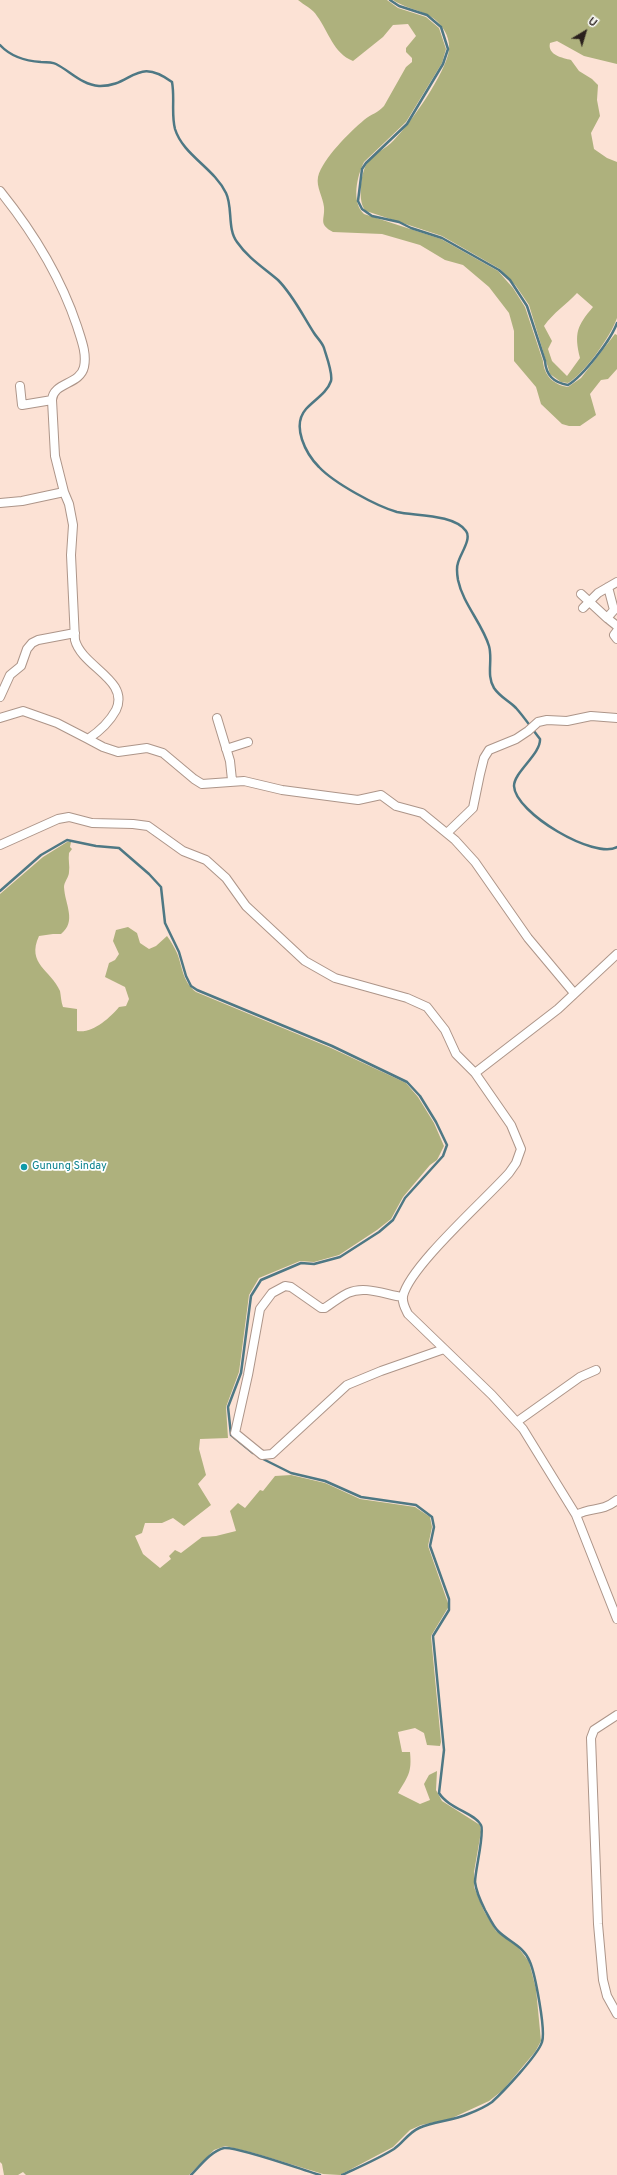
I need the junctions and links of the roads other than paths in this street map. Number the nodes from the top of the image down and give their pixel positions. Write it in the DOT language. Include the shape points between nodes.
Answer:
graph roads {
  1 [pos="0,191"];
  2 [pos="20,386"];
  3 [pos="52,400"];
  4 [pos="64,492"];
  5 [pos="0,503"];
  6 [pos="617,582"];
  7 [pos="608,587"];
  8 [pos="581,594"];
  9 [pos="590,602"];
  10 [pos="584,608"];
  11 [pos="607,618"];
  12 [pos="617,626"];
  13 [pos="617,631"];
  14 [pos="75,633"];
  15 [pos="617,639"];
  16 [pos="0,697"];
  17 [pos="0,718"];
  18 [pos="217,718"];
  19 [pos="617,718"];
  20 [pos="88,739"];
  21 [pos="248,742"];
  22 [pos="226,749"];
  23 [pos="232,780"];
  24 [pos="447,833"];
  25 [pos="0,845"];
  26 [pos="617,954"];
  27 [pos="574,993"];
  28 [pos="475,1073"];
  29 [pos="403,1297"];
  30 [pos="444,1349"];
  31 [pos="596,1370"];
  32 [pos="518,1421"];
  33 [pos="617,1500"];
  34 [pos="576,1515"];
  35 [pos="617,1619"];
  36 [pos="617,1715"];
  37 [pos="617,2014"];
  1 -- 3 [label="street" via="20,216 54,270 84,347 85,359 80,377 55,391"];
  2 -- 3 [label="street" via="22,405"];
  3 -- 4 [label="street" via="55,456"];
  4 -- 5 [label="street"];
  4 -- 14 [label="street" via="73,526 70,555"];
  6 -- 7 [label="street"];
  7 -- 9 [label="street"];
  7 -- 11 [label="street" via="614,610"];
  8 -- 9 [label="street"];
  9 -- 10 [label="street"];
  9 -- 11 [label="street"];
  11 -- 12 [label="street"];
  13 -- 15 [label="street" via="614,635"];
  14 -- 16 [label="street" via="32,643 21,666 10,675"];
  14 -- 20 [label="street" via="79,649 114,684 119,695 118,704 108,723"];
  17 -- 20 [label="street" via="23,711 57,723"];
  18 -- 22 [label="street"];
  19 -- 24 [label="street" via="591,716 567,721 538,722 528,732 489,750 484,758 473,808"];
  20 -- 23 [label="street" via="118,752 147,748 163,753 202,784"];
  21 -- 22 [label="street"];
  22 -- 23 [label="street"];
  23 -- 24 [label="street" via="332,798 358,800 381,795 396,806 422,814"];
  24 -- 27 [label="street" via="475,862 528,938"];
  25 -- 28 [label="street" via="58,819 69,817 92,823 148,826 183,851 216,867 246,906 305,960 327,975 407,998 427,1008 445,1030 456,1054"];
  26 -- 27 [label="street"];
  27 -- 28 [label="street" via="558,1009"];
  28 -- 29 [label="street" via="516,1134 520,1143 520,1155 494,1190 417,1270"];
  29 -- 30 [label="street" via="408,1314"];
  29 -- 30 [label="street" via="370,1290 349,1292 321,1308 291,1287 285,1286 272,1294 260,1309 235,1433 262,1454 272,1454 347,1385"];
  30 -- 32 [label="street"];
  31 -- 32 [label="street" via="580,1377"];
  32 -- 34 [label="street"];
  33 -- 34 [label="street" via="603,1508"];
  34 -- 35 [label="street"];
  36 -- 37 [label="street" via="594,1730 591,1738 598,1924 603,1980 607,1996"];
}
